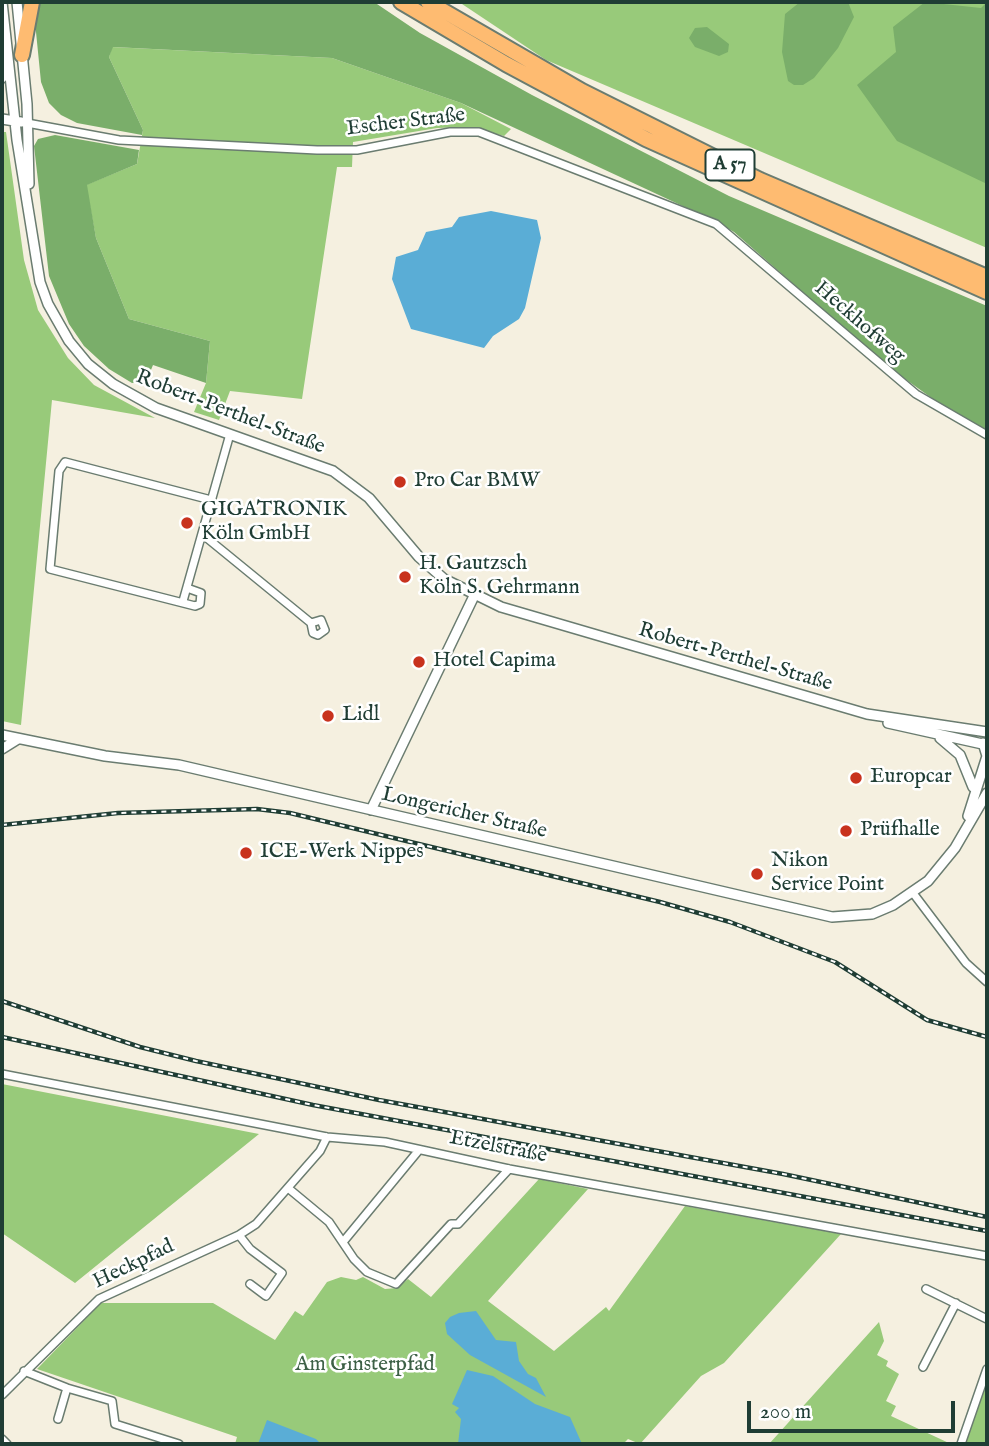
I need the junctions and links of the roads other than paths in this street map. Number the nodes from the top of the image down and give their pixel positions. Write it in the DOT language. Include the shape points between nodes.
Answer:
graph roads {
  1 [pos="2,2"];
  2 [pos="17,2"];
  3 [pos="32,2"];
  4 [pos="401,2"];
  5 [pos="428,2"];
  6 [pos="7,44"];
  7 [pos="22,55"];
  8 [pos="2,78"];
  9 [pos="2,119"];
  10 [pos="16,121"];
  11 [pos="27,123"];
  12 [pos="30,224"];
  13 [pos="716,224"];
  14 [pos="987,277"];
  15 [pos="987,292"];
  16 [pos="230,434"];
  17 [pos="987,435"];
  18 [pos="211,500"];
  19 [pos="202,534"];
  20 [pos="187,588"];
  21 [pos="474,596"];
  22 [pos="183,601"];
  23 [pos="311,623"];
  24 [pos="867,714"];
  25 [pos="968,729"];
  26 [pos="987,732"];
  27 [pos="2,735"];
  28 [pos="935,736"];
  29 [pos="19,738"];
  30 [pos="986,744"];
  31 [pos="2,749"];
  32 [pos="973,792"];
  33 [pos="987,793"];
  34 [pos="371,810"];
  35 [pos="963,831"];
  36 [pos="913,892"];
  37 [pos="987,982"];
  38 [pos="2,1074"];
  39 [pos="327,1137"];
  40 [pos="419,1150"];
  41 [pos="509,1169"];
  42 [pos="288,1188"];
  43 [pos="239,1235"];
  44 [pos="343,1242"];
  45 [pos="987,1256"];
  46 [pos="250,1284"];
  47 [pos="926,1289"];
  48 [pos="956,1303"];
  49 [pos="987,1319"];
  50 [pos="923,1367"];
  51 [pos="987,1368"];
  52 [pos="24,1371"];
  53 [pos="67,1388"];
  54 [pos="2,1395"];
  55 [pos="58,1419"];
  56 [pos="2,1439"];
  57 [pos="7,1444"];
  58 [pos="179,1444"];
  59 [pos="961,1444"];
  1 -- 6 [label="street, Robert-Perthel-Straße"];
  2 -- 7 [label="street, Robert-Perthel-Straße"];
  3 -- 7 [label="highway"];
  4 -- 15 [label="highway, A 57" via="646,139"];
  5 -- 14 [label="highway, A 57" via="582,91 760,180"];
  6 -- 8 [label="street"];
  6 -- 10 [label="street, Robert-Perthel-Straße"];
  7 -- 11 [label="street, Robert-Perthel-Straße"];
  9 -- 10 [label="street, Escher Straße"];
  10 -- 11 [label="street, Escher Straße"];
  10 -- 12 [label="street, Robert-Perthel-Straße"];
  11 -- 12 [label="street, Robert-Perthel-Straße"];
  11 -- 13 [label="street, Escher Straße" via="118,140 317,150 356,150 450,132 479,132"];
  12 -- 16 [label="street, Robert-Perthel-Straße" via="36,268 48,304 88,364 143,402"];
  13 -- 17 [label="street, Heckhofweg" via="916,394"];
  16 -- 18 [label="street"];
  16 -- 21 [label="street, Robert-Perthel-Straße" via="317,464 343,478 372,501 430,568"];
  18 -- 19 [label="street"];
  18 -- 22 [label="street" via="65,462 59,471 50,569"];
  19 -- 20 [label="street"];
  19 -- 23 [label="street"];
  20 -- 22 [label="street"];
  20 -- 22 [label="street" via="199,592 202,599 195,606"];
  21 -- 24 [label="street, Robert-Perthel-Straße"];
  21 -- 34 [label="street"];
  24 -- 25 [label="street, Robert-Perthel-Straße"];
  24 -- 28 [label="street, Robert-Perthel-Straße"];
  25 -- 26 [label="street, Robert-Perthel-Straße"];
  25 -- 30 [label="street"];
  27 -- 29 [label="street, Longericher Straße"];
  28 -- 30 [label="street, Robert-Perthel-Straße"];
  28 -- 32 [label="street" via="960,755"];
  29 -- 31 [label="street"];
  29 -- 34 [label="street, Longericher Straße" via="179,765"];
  30 -- 32 [label="street, Longericher Straße"];
  32 -- 35 [label="street, Longericher Straße"];
  33 -- 35 [label="street, Longericher Straße"];
  34 -- 36 [label="street, Longericher Straße" via="815,915 848,918 872,914"];
  35 -- 36 [label="street, Longericher Straße" via="943,865"];
  36 -- 37 [label="street" via="966,963"];
  38 -- 39 [label="street, Etzelstraße"];
  39 -- 40 [label="street, Etzelstraße"];
  39 -- 42 [label="street, Heckpfad"];
  40 -- 41 [label="street, Etzelstraße"];
  40 -- 44 [label="street"];
  41 -- 44 [label="street" via="396,1284 367,1272"];
  41 -- 45 [label="street, Etzelstraße"];
  42 -- 43 [label="street, Heckpfad" via="256,1224"];
  42 -- 44 [label="street" via="329,1222"];
  43 -- 46 [label="street" via="282,1273 266,1296"];
  43 -- 52 [label="street, Heckpfad" via="99,1298"];
  47 -- 48 [label="street"];
  48 -- 49 [label="street"];
  48 -- 50 [label="street"];
  51 -- 59 [label="street"];
  52 -- 53 [label="street"];
  52 -- 54 [label="street, Heckpfad"];
  53 -- 55 [label="street"];
  53 -- 58 [label="street" via="112,1401 115,1424"];
  56 -- 57 [label="street"];
}
